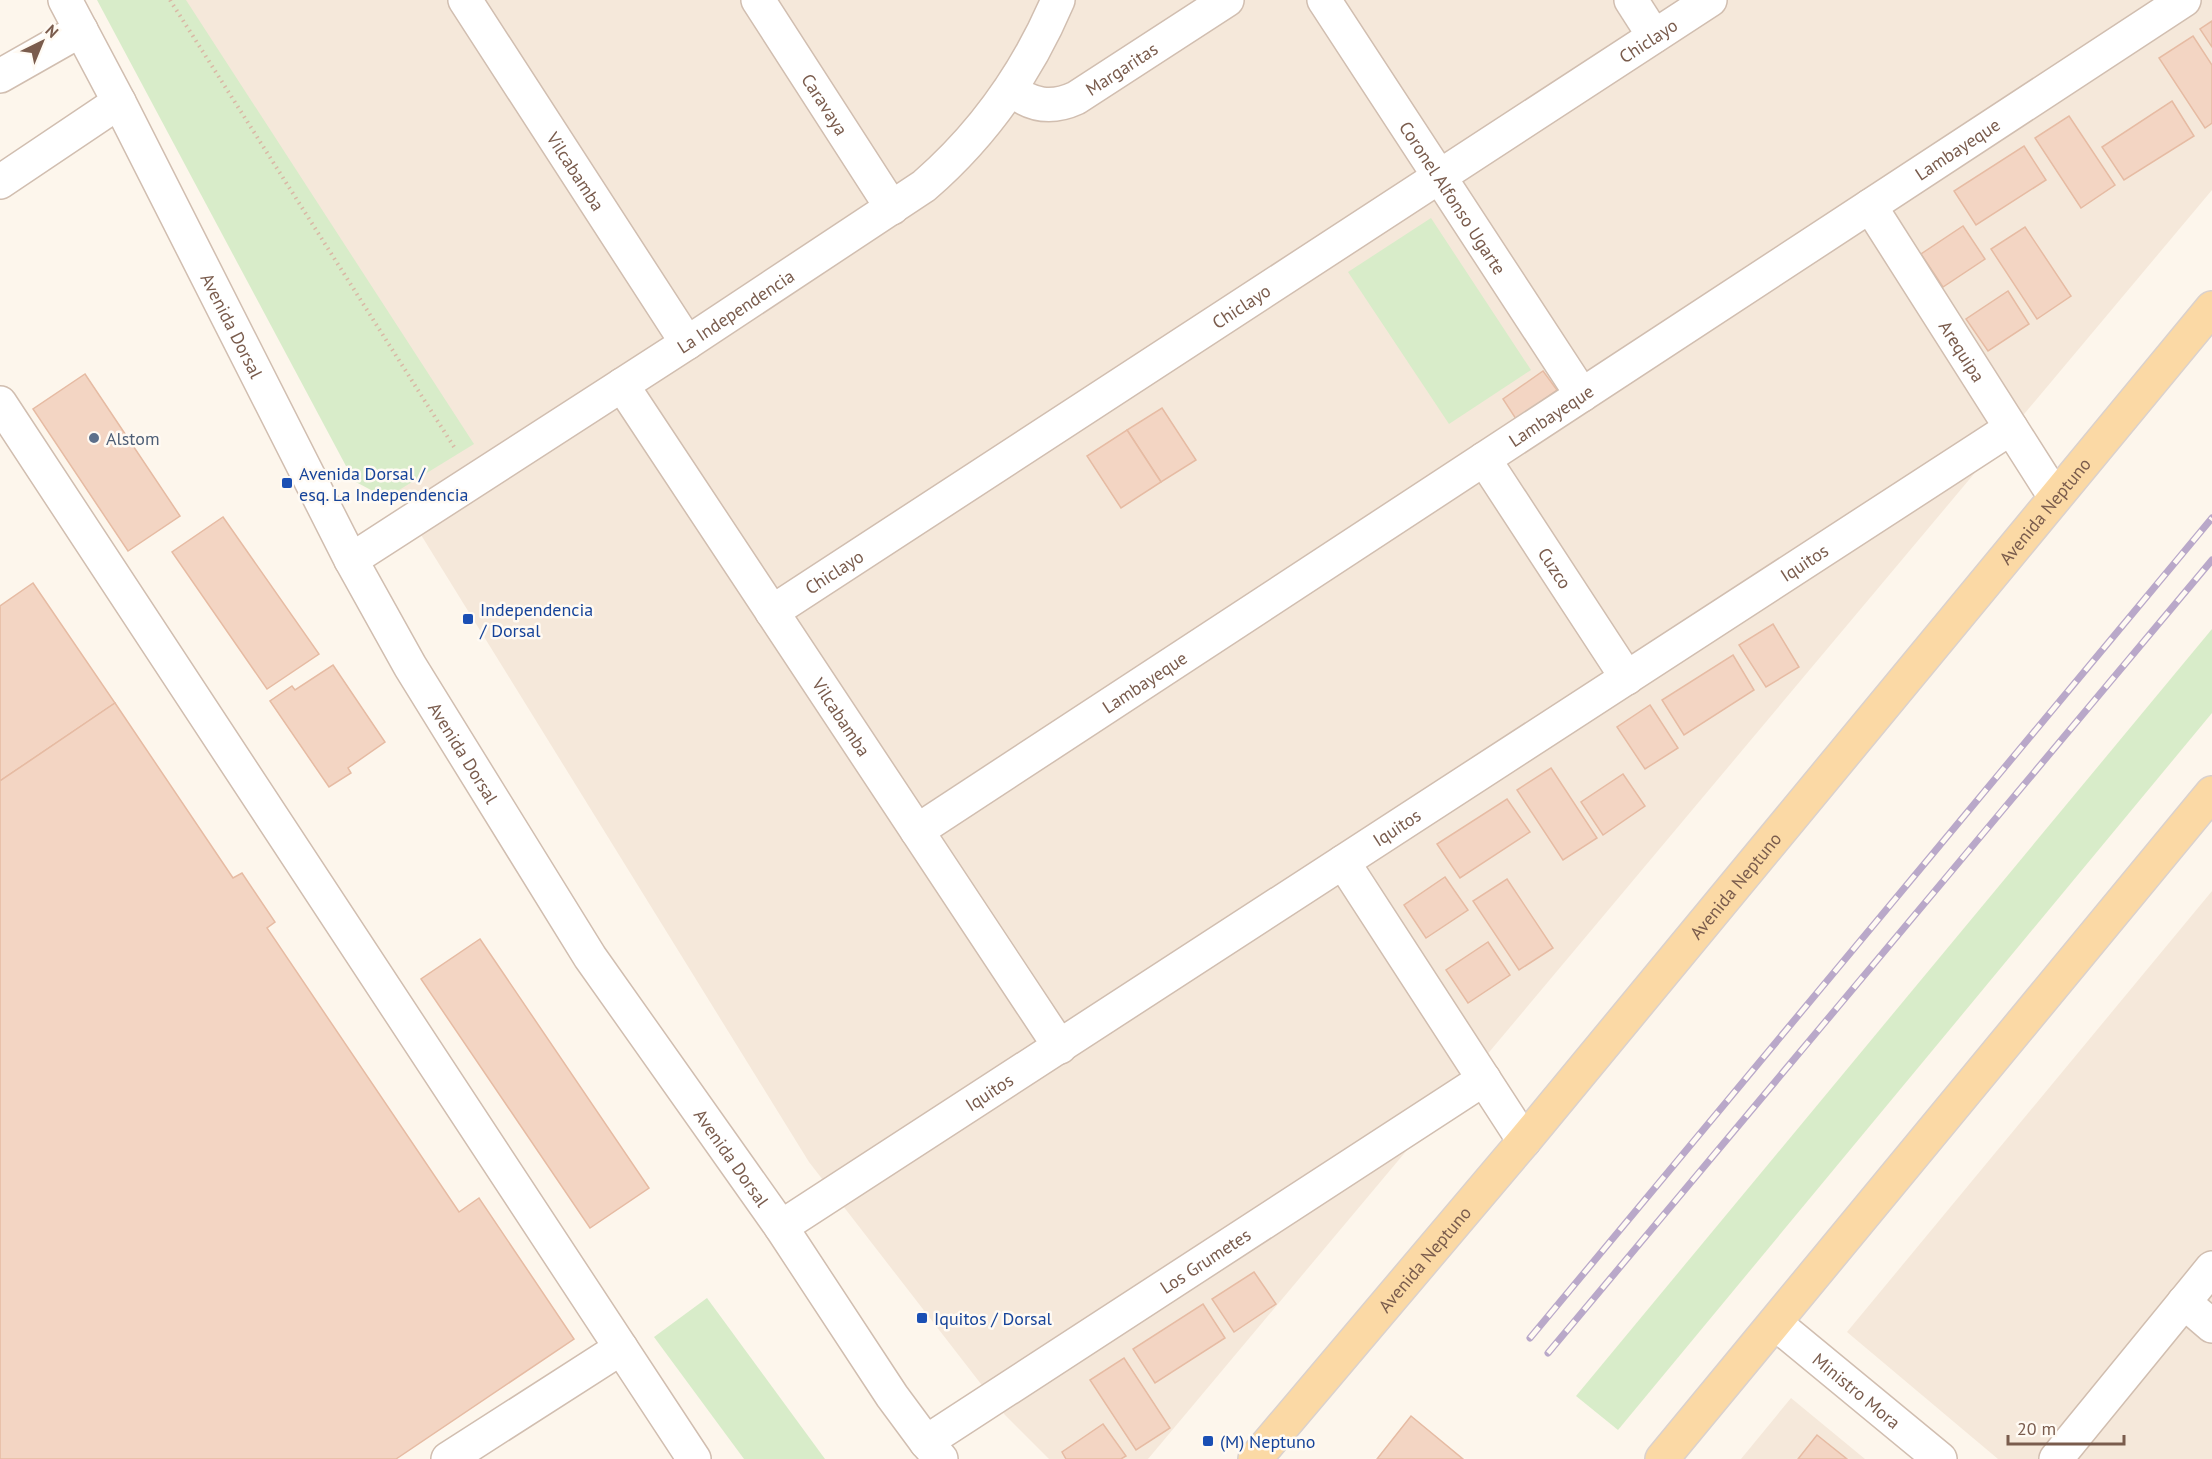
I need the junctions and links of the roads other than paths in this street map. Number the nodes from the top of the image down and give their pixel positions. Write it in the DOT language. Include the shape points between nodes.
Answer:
graph roads {
  1 [pos="65,0"];
  2 [pos="465,0"];
  3 [pos="758,0"];
  4 [pos="1058,0"];
  5 [pos="1227,0"];
  6 [pos="1324,0"];
  7 [pos="1631,0"];
  8 [pos="1710,0"];
  9 [pos="2184,0"];
  10 [pos="81,30"];
  11 [pos="1654,36"];
  12 [pos="0,76"];
  13 [pos="1011,89"];
  14 [pos="119,102"];
  15 [pos="1439,177"];
  16 [pos="0,182"];
  17 [pos="1870,206"];
  18 [pos="892,208"];
  19 [pos="2212,308"];
  20 [pos="687,343"];
  21 [pos="622,386"];
  22 [pos="1582,395"];
  23 [pos="0,403"];
  24 [pos="2011,428"];
  25 [pos="1484,459"];
  26 [pos="2055,497"];
  27 [pos="351,560"];
  28 [pos="772,612"];
  29 [pos="1627,678"];
  30 [pos="2212,795"];
  31 [pos="917,831"];
  32 [pos="1343,862"];
  33 [pos="1060,1047"];
  34 [pos="1484,1079"];
  35 [pos="1524,1141"];
  36 [pos="782,1227"];
  37 [pos="2212,1268"];
  38 [pos="2184,1302"];
  39 [pos="1774,1323"];
  40 [pos="2212,1326"];
  41 [pos="621,1348"];
  42 [pos="933,1451"];
  43 [pos="448,1459"];
  44 [pos="694,1459"];
  45 [pos="1255,1459"];
  46 [pos="1662,1459"];
  47 [pos="1940,1459"];
  48 [pos="2056,1459"];
  1 -- 10 [label="street, Avenida Dorsal"];
  2 -- 20 [label="street, Vilcabamba"];
  3 -- 18 [label="street, Caravaya"];
  4 -- 13 [label="street, La Independencia"];
  5 -- 13 [label="street, Margaritas" via="1065,103 1029,101"];
  6 -- 15 [label="street, Coronel Alfonso Ugarte"];
  7 -- 11 [label="street"];
  8 -- 11 [label="street, Chiclayo"];
  9 -- 17 [label="street, Lambayeque"];
  10 -- 12 [label="street"];
  10 -- 14 [label="street, Avenida Dorsal"];
  11 -- 15 [label="street, Chiclayo"];
  13 -- 18 [label="street, La Independencia" via="952,161"];
  14 -- 16 [label="street"];
  14 -- 27 [label="street, Avenida Dorsal"];
  15 -- 22 [label="street, Coronel Alfonso Ugarte"];
  15 -- 28 [label="street, Chiclayo"];
  17 -- 22 [label="street, Lambayeque"];
  17 -- 24 [label="street, Arequipa"];
  18 -- 20 [label="street, La Independencia"];
  19 -- 26 [label="main road, Avenida Neptuno"];
  20 -- 21 [label="street, La Independencia"];
  21 -- 27 [label="street, La Independencia"];
  21 -- 28 [label="street, Vilcabamba"];
  22 -- 25 [label="street, Lambayeque"];
  23 -- 41 [label="street"];
  24 -- 26 [label="street, Arequipa"];
  24 -- 29 [label="street, Iquitos"];
  25 -- 29 [label="street, Cuzco"];
  25 -- 31 [label="street, Lambayeque"];
  26 -- 35 [label="main road, Avenida Neptuno"];
  27 -- 36 [label="street, Avenida Dorsal" via="410,666 590,957"];
  28 -- 31 [label="street, Vilcabamba"];
  29 -- 32 [label="street, Iquitos"];
  30 -- 39 [label="main road"];
  31 -- 33 [label="street, Vilcabamba"];
  32 -- 33 [label="street, Iquitos"];
  32 -- 34 [label="street"];
  33 -- 36 [label="street, Iquitos"];
  34 -- 35 [label="street"];
  34 -- 42 [label="street, Los Grumetes"];
  35 -- 45 [label="main road, Avenida Neptuno"];
  36 -- 42 [label="street, Avenida Dorsal" via="892,1396"];
  37 -- 38 [label="street"];
  38 -- 40 [label="street"];
  38 -- 48 [label="street"];
  39 -- 46 [label="main road"];
  39 -- 47 [label="street, Ministro Mora"];
  41 -- 43 [label="street"];
  41 -- 44 [label="street"];
}
